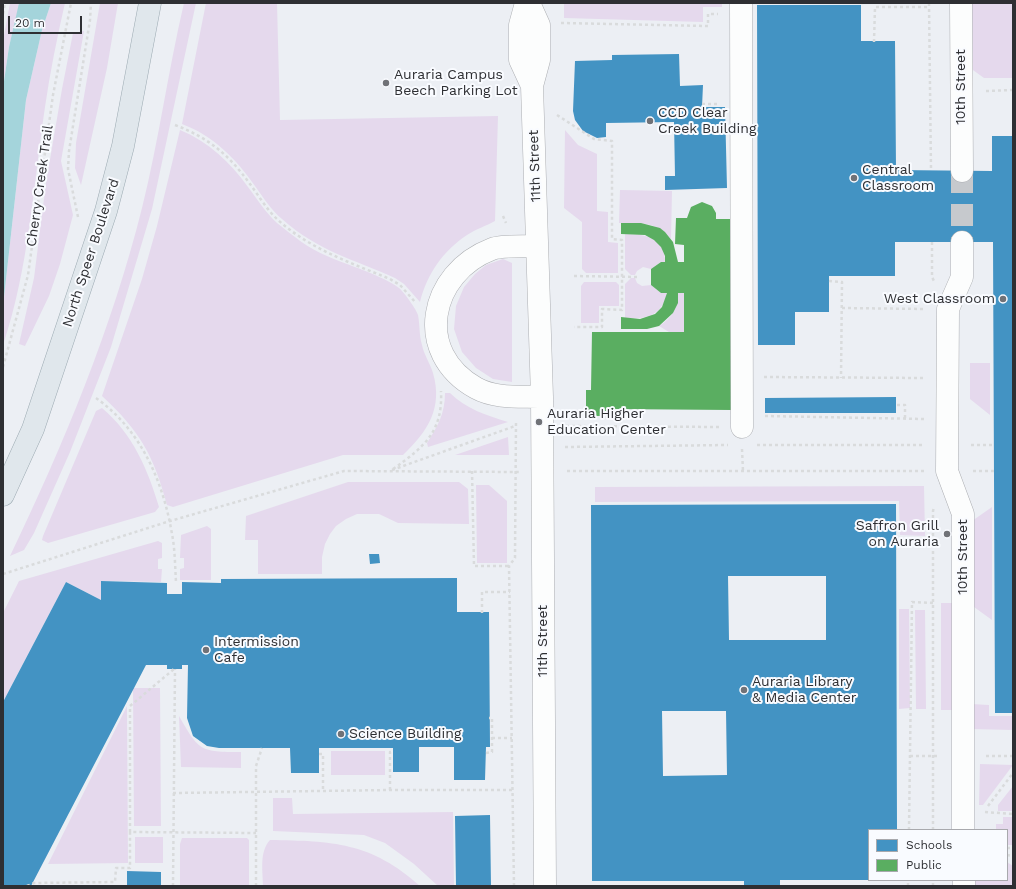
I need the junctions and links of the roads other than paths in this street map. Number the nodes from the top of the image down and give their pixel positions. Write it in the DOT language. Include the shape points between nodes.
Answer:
graph roads {
  1 [pos="150,3"];
  2 [pos="526,3"];
  3 [pos="529,3"];
  4 [pos="961,3"];
  5 [pos="741,9"];
  6 [pos="532,86"];
  7 [pos="962,170"];
  8 [pos="962,242"];
  9 [pos="537,246"];
  10 [pos="542,397"];
  11 [pos="742,433"];
  12 [pos="3,495"];
  13 [pos="964,829"];
  14 [pos="545,886"];
  1 -- 12 [label="main road, North Speer Boulevard" via="123,146 106,211 33,430"];
  2 -- 6 [label="street, 11th Street" via="520,25 520,60"];
  3 -- 6 [label="street, 11th Street" via="539,25 538,60"];
  4 -- 7 [label="street, 10th Street"];
  5 -- 11 [label="street"];
  6 -- 9 [label="street, 11th Street"];
  8 -- 13 [label="street, 10th Street" via="962,278 948,309 947,471 963,514"];
  9 -- 10 [label="street, 11th Street"];
  9 -- 10 [label="street" via="493,248 470,260 455,272 443,290 436,324 437,338 444,357 462,378 477,388 494,394"];
  10 -- 14 [label="street, 11th Street" via="542,426 532,471"];
}
